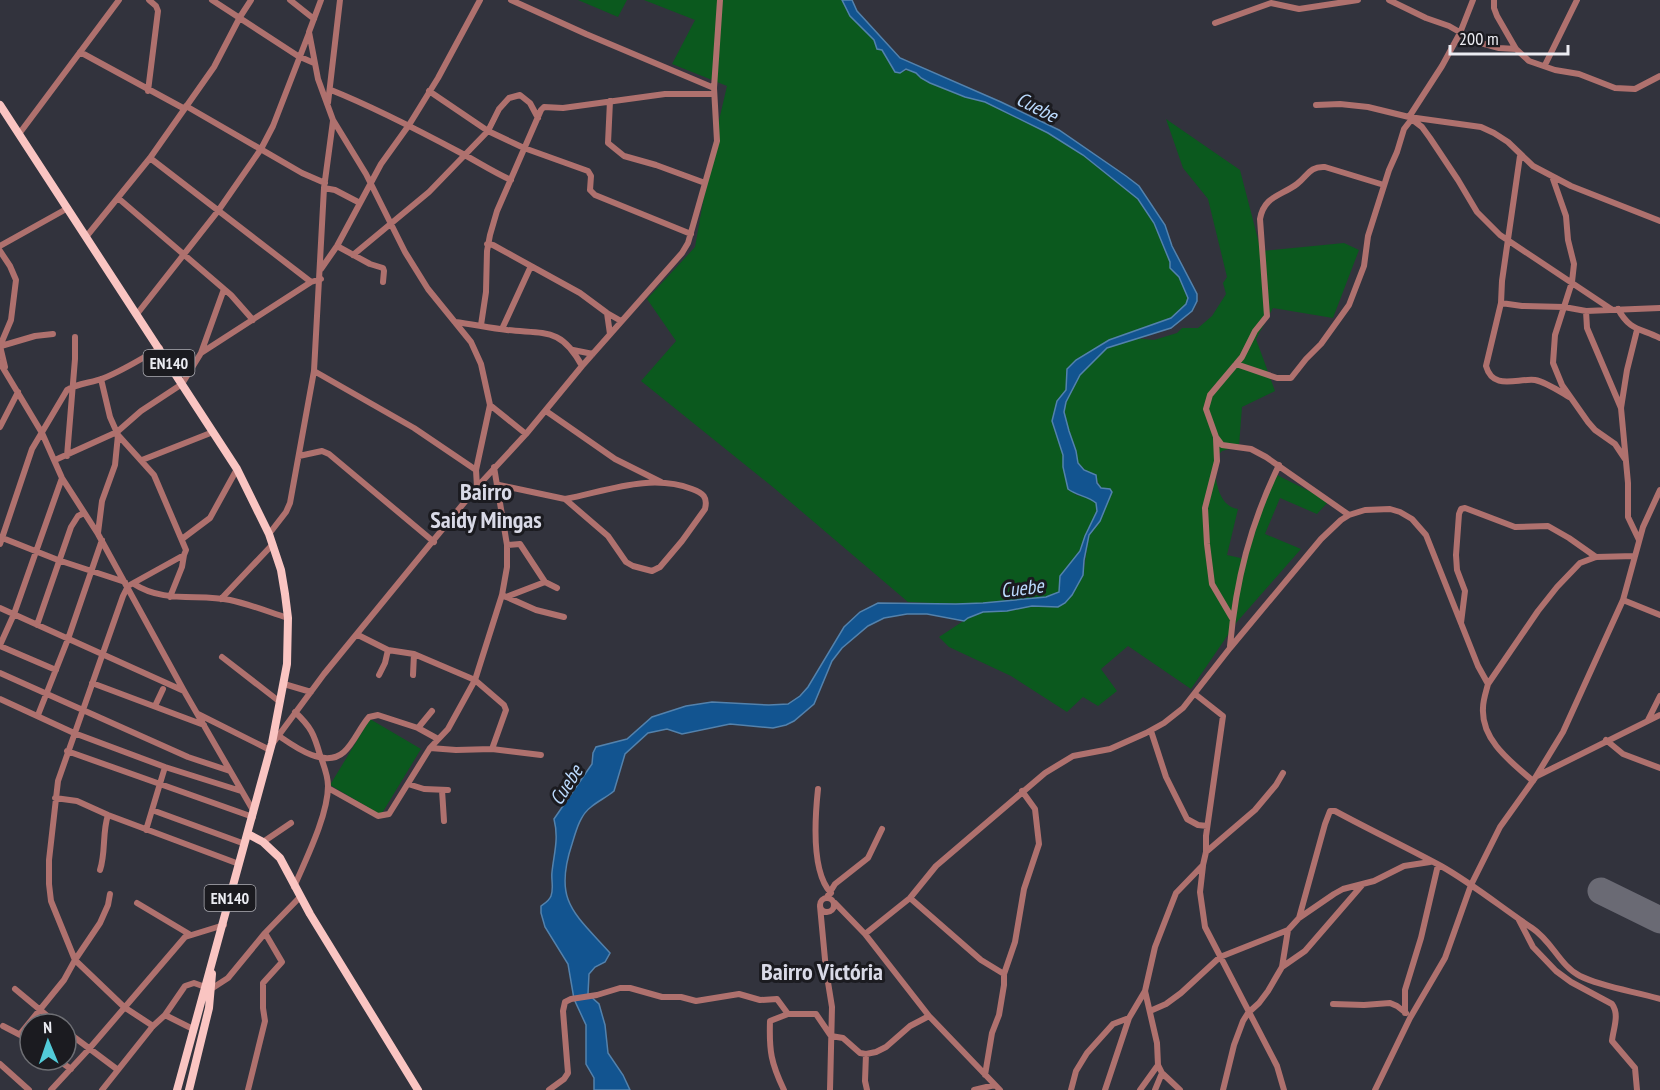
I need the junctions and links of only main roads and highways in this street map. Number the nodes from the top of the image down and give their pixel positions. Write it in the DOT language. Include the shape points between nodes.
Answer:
graph roads {
  1 [pos="0,105"];
  2 [pos="248,834"];
  3 [pos="208,988"];
  4 [pos="177,1090"];
  5 [pos="189,1090"];
  6 [pos="418,1090"];
  1 -- 2 [label="main road, EN140" via="237,469 273,544 288,618 287,664"];
  2 -- 3 [label="main road, EN140"];
  2 -- 6 [label="main road" via="280,858"];
  3 -- 4 [label="main road, EN140"];
  3 -- 5 [label="main road, EN140" via="209,1008"];
}
